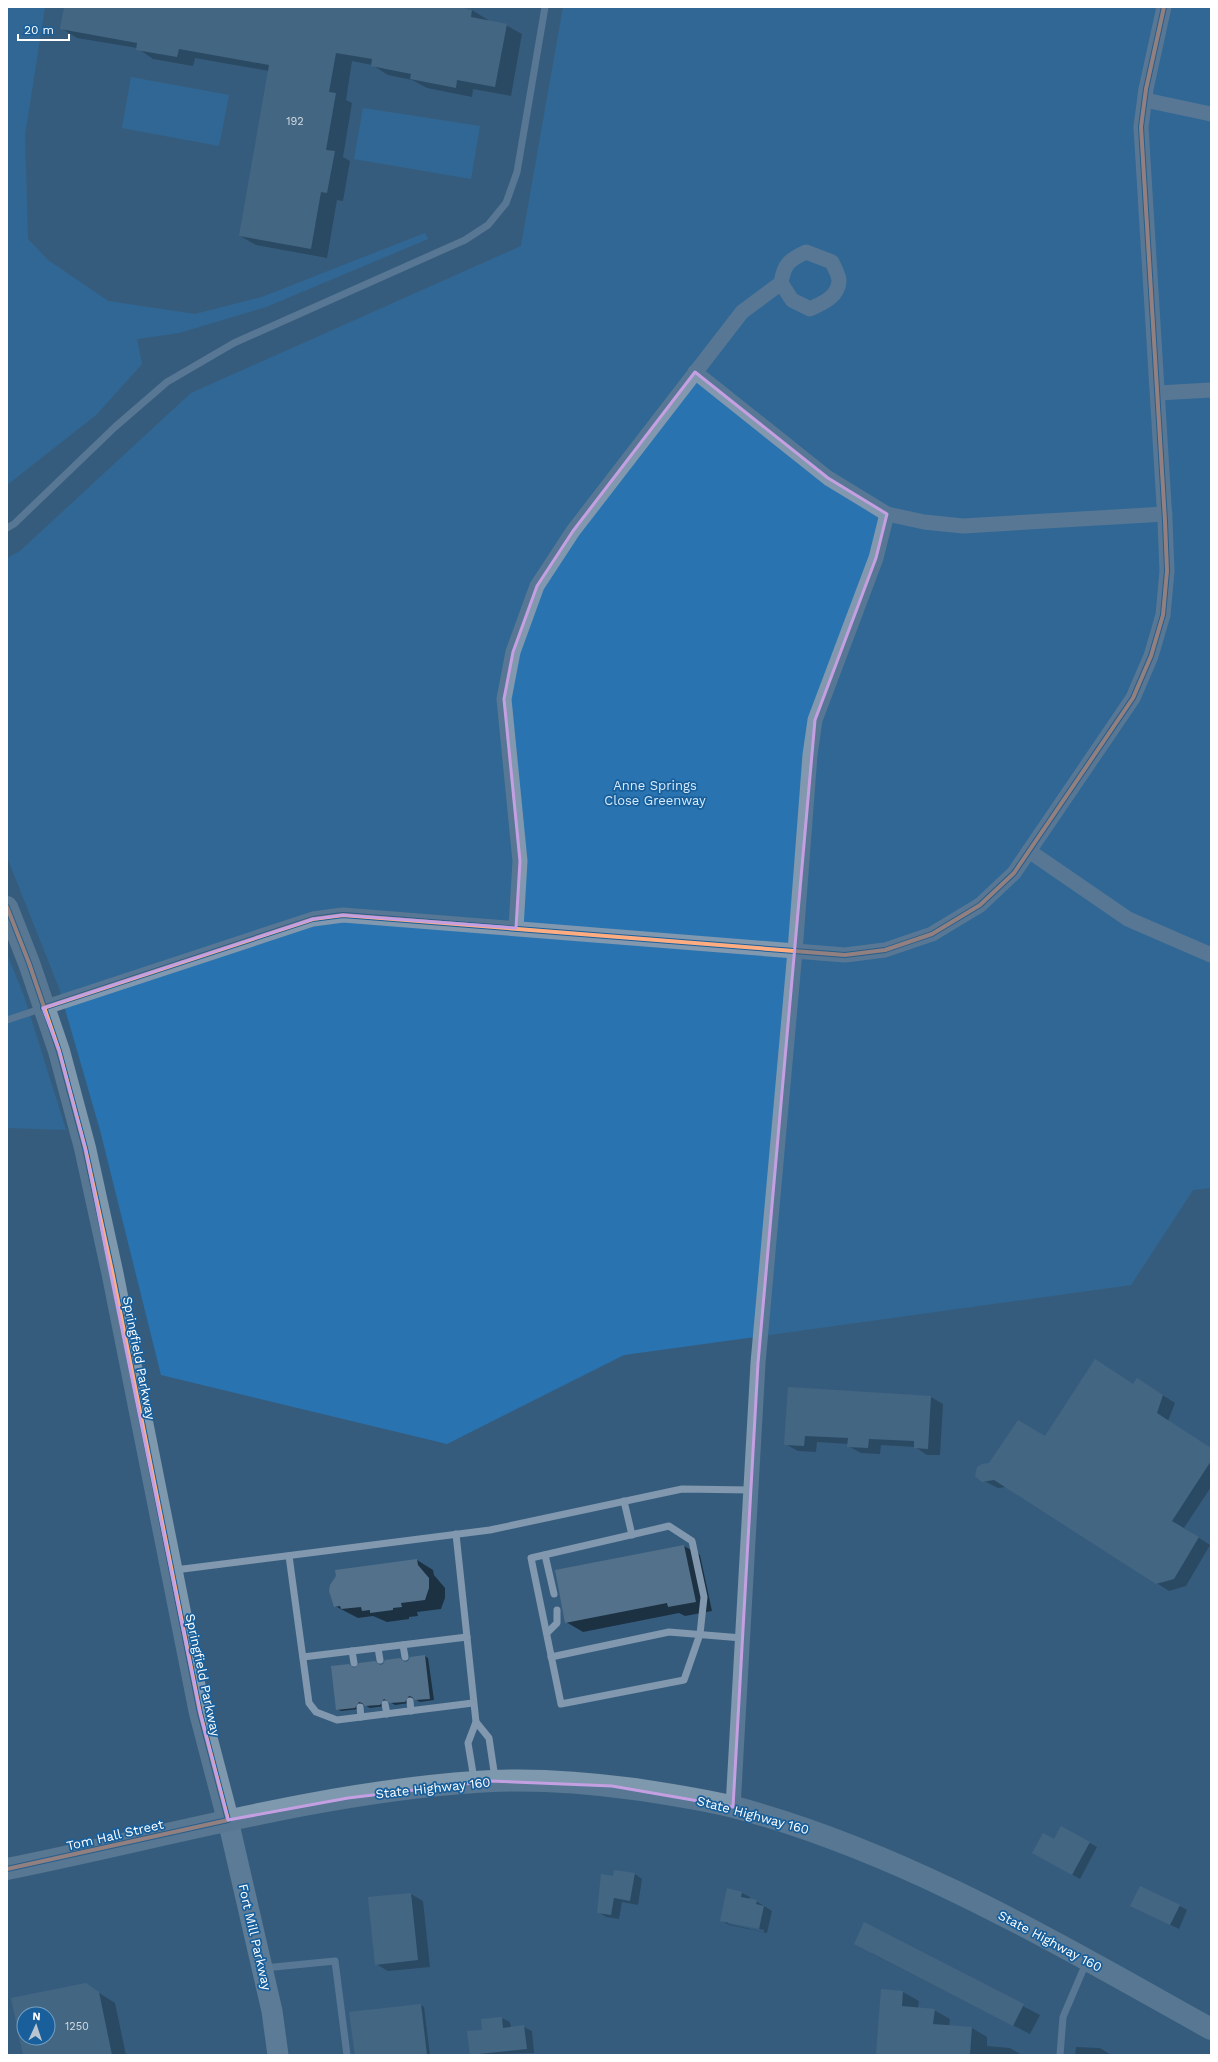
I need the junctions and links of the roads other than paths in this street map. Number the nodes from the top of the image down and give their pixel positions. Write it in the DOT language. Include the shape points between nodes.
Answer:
graph roads {
  1 [pos="545,7"];
  2 [pos="1164,7"];
  3 [pos="1145,100"];
  4 [pos="1211,114"];
  5 [pos="781,283"];
  6 [pos="695,372"];
  7 [pos="1211,390"];
  8 [pos="1158,393"];
  9 [pos="887,514"];
  10 [pos="1165,514"];
  11 [pos="7,528"];
  12 [pos="1029,851"];
  13 [pos="7,907"];
  14 [pos="516,928"];
  15 [pos="795,951"];
  16 [pos="1211,955"];
  17 [pos="43,1008"];
  18 [pos="7,1020"];
  19 [pos="751,1490"];
  20 [pos="624,1501"];
  21 [pos="456,1534"];
  22 [pos="632,1535"];
  23 [pos="545,1555"];
  24 [pos="289,1556"];
  25 [pos="171,1571"];
  26 [pos="554,1594"];
  27 [pos="557,1610"];
  28 [pos="547,1633"];
  29 [pos="700,1634"];
  30 [pos="467,1637"];
  31 [pos="742,1638"];
  32 [pos="403,1645"];
  33 [pos="378,1648"];
  34 [pos="352,1651"];
  35 [pos="551,1656"];
  36 [pos="303,1657"];
  37 [pos="405,1657"];
  38 [pos="380,1660"];
  39 [pos="354,1663"];
  40 [pos="410,1701"];
  41 [pos="474,1703"];
  42 [pos="385,1704"];
  43 [pos="360,1707"];
  44 [pos="411,1711"];
  45 [pos="387,1714"];
  46 [pos="361,1717"];
  47 [pos="476,1722"];
  48 [pos="485,1781"];
  49 [pos="733,1807"];
  50 [pos="228,1820"];
  51 [pos="7,1869"];
  52 [pos="1087,1961"];
  53 [pos="262,1969"];
  54 [pos="1211,2029"];
  55 [pos="278,2055"];
  56 [pos="347,2055"];
  57 [pos="1060,2055"];
  1 -- 11 [label="lane" via="517,172 506,203 488,225 465,240 234,343 167,382"];
  2 -- 3 [label="street"];
  3 -- 4 [label="street"];
  3 -- 8 [label="street" via="1141,127"];
  5 -- 6 [label="street" via="742,312"];
  6 -- 9 [label="street" via="828,478"];
  6 -- 14 [label="street" via="573,531 537,586 513,652 504,699 520,861"];
  7 -- 8 [label="street"];
  8 -- 10 [label="street"];
  9 -- 10 [label="street" via="924,522 964,526"];
  9 -- 15 [label="street" via="876,558 815,720 809,762"];
  10 -- 12 [label="street" via="1167,571 1163,615 1151,656 1134,698"];
  12 -- 15 [label="street" via="1014,873 980,905 932,934 884,950 845,955"];
  12 -- 16 [label="street" via="1128,919"];
  13 -- 17 [label="main road, Springfield Parkway" via="29,962"];
  14 -- 15 [label="street"];
  14 -- 17 [label="street" via="343,915 313,919"];
  15 -- 19 [label="street" via="758,1363"];
  17 -- 18 [label="lane"];
  17 -- 25 [label="main road, Springfield Parkway" via="59,1051 84,1148 113,1279"];
  19 -- 20 [label="lane" via="690,1488"];
  19 -- 31 [label="street"];
  20 -- 21 [label="lane" via="490,1530"];
  20 -- 22 [label="lane"];
  21 -- 24 [label="lane"];
  21 -- 30 [label="lane"];
  22 -- 23 [label="lane"];
  22 -- 29 [label="lane" via="669,1526 692,1541 704,1597"];
  23 -- 26 [label="lane"];
  23 -- 28 [label="lane" via="531,1558"];
  24 -- 25 [label="lane"];
  24 -- 36 [label="lane"];
  25 -- 50 [label="main road, Springfield Parkway" via="200,1713"];
  27 -- 28 [label="lane" via="557,1623"];
  28 -- 35 [label="lane"];
  29 -- 31 [label="lane"];
  29 -- 35 [label="lane" via="669,1632"];
  29 -- 35 [label="lane" via="684,1680 561,1704"];
  30 -- 32 [label="lane"];
  30 -- 41 [label="lane"];
  31 -- 49 [label="street"];
  32 -- 33 [label="lane"];
  32 -- 37 [label="lane"];
  33 -- 34 [label="lane"];
  33 -- 38 [label="lane"];
  34 -- 36 [label="lane"];
  34 -- 39 [label="lane"];
  36 -- 46 [label="lane" via="310,1703 316,1712 337,1720"];
  40 -- 44 [label="lane"];
  41 -- 44 [label="lane"];
  41 -- 47 [label="lane"];
  42 -- 45 [label="lane"];
  43 -- 46 [label="lane"];
  44 -- 45 [label="lane"];
  45 -- 46 [label="lane"];
  47 -- 48 [label="lane" via="468,1743"];
  47 -- 48 [label="lane" via="490,1738"];
  48 -- 49 [label="main road, State Highway 160" via="550,1781 612,1786"];
  48 -- 50 [label="main road, State Highway 160" via="348,1798"];
  49 -- 52 [label="main road, State Highway 160" via="810,1831 880,1857 951,1890"];
  50 -- 51 [label="main road, Tom Hall Street"];
  50 -- 53 [label="main road, Fort Mill Parkway"];
  52 -- 54 [label="main road, State Highway 160"];
  52 -- 57 [label="lane" via="1063,2017"];
  53 -- 55 [label="main road, Fort Mill Parkway" via="272,2011"];
  53 -- 56 [label="lane" via="335,1961"];
}
